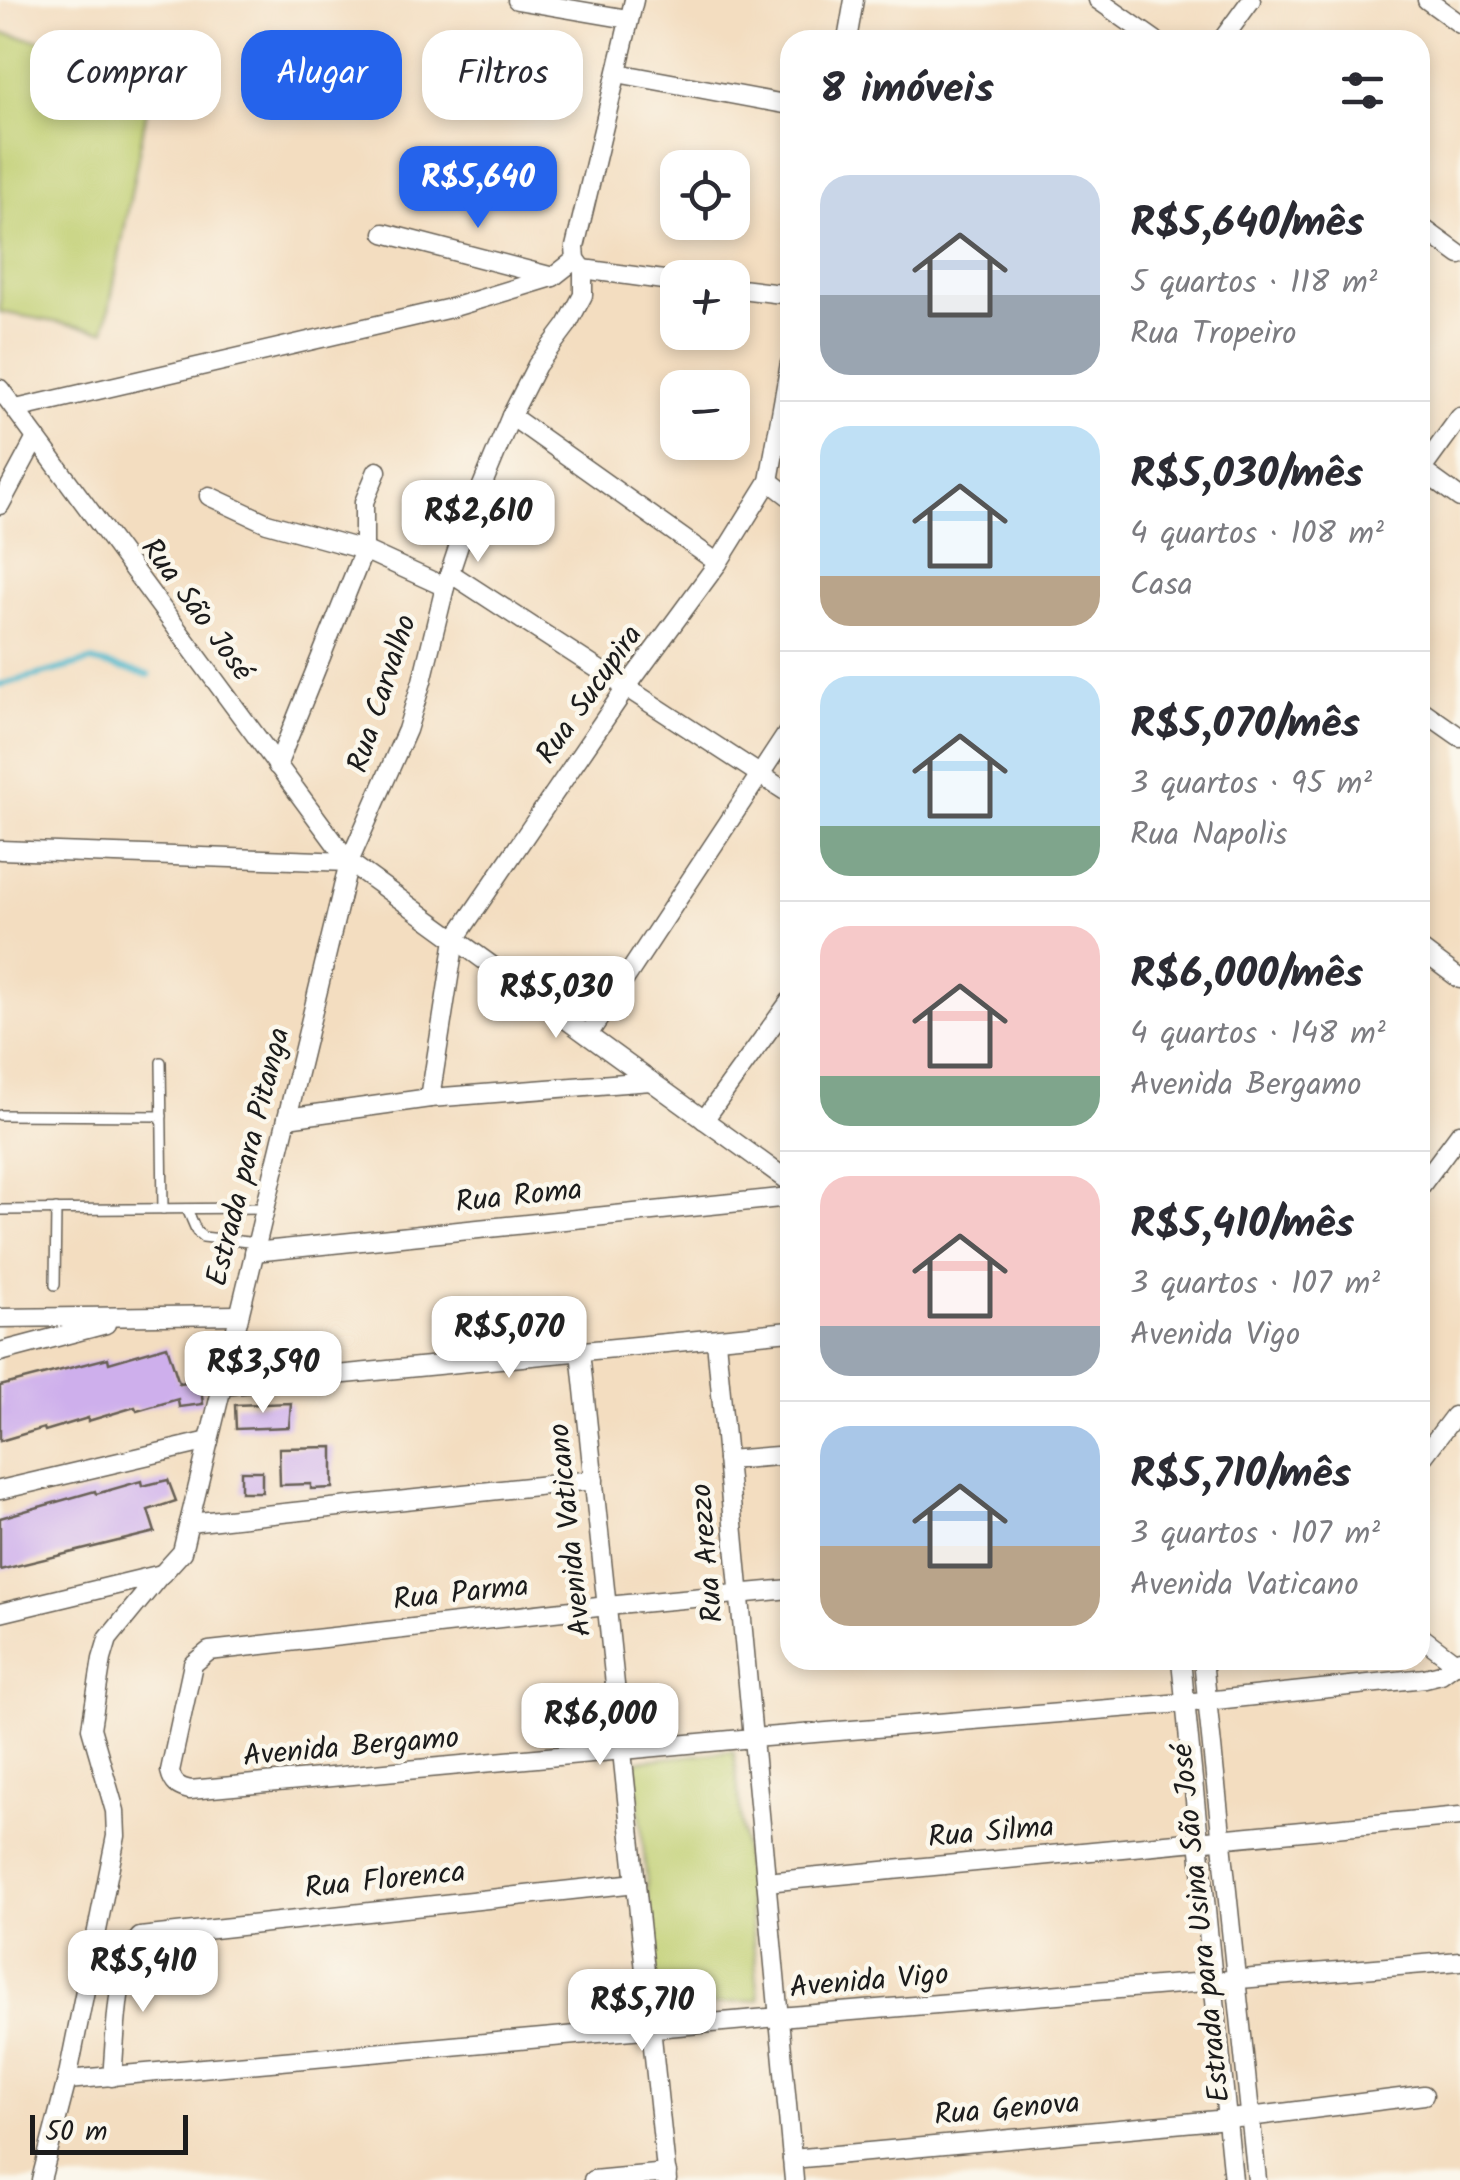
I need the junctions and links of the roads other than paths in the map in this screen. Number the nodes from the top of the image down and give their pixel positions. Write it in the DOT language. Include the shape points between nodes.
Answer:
graph roads {
  1 [pos="634,0"];
  2 [pos="854,0"];
  3 [pos="1098,0"];
  4 [pos="1251,0"];
  5 [pos="1427,0"];
  6 [pos="522,1"];
  7 [pos="628,19"];
  8 [pos="1460,24"];
  9 [pos="850,30"];
  10 [pos="1142,30"];
  11 [pos="1229,30"];
  12 [pos="618,73"];
  13 [pos="780,103"];
  14 [pos="384,233"];
  15 [pos="1430,233"];
  16 [pos="1460,254"];
  17 [pos="580,264"];
  18 [pos="553,277"];
  19 [pos="660,279"];
  20 [pos="750,290"];
  21 [pos="780,294"];
  22 [pos="0,389"];
  23 [pos="16,409"];
  24 [pos="511,416"];
  25 [pos="1460,417"];
  26 [pos="780,420"];
  27 [pos="36,438"];
  28 [pos="1430,457"];
  29 [pos="376,471"];
  30 [pos="1430,477"];
  31 [pos="769,481"];
  32 [pos="780,489"];
  33 [pos="209,496"];
  34 [pos="1460,498"];
  35 [pos="0,505"];
  36 [pos="364,550"];
  37 [pos="718,562"];
  38 [pos="447,580"];
  39 [pos="626,688"];
  40 [pos="1430,716"];
  41 [pos="1460,737"];
  42 [pos="780,743"];
  43 [pos="277,766"];
  44 [pos="759,772"];
  45 [pos="780,787"];
  46 [pos="0,850"];
  47 [pos="349,862"];
  48 [pos="455,939"];
  49 [pos="1430,956"];
  50 [pos="1460,978"];
  51 [pos="780,1015"];
  52 [pos="588,1035"];
  53 [pos="161,1062"];
  54 [pos="650,1080"];
  55 [pos="430,1098"];
  56 [pos="0,1115"];
  57 [pos="162,1116"];
  58 [pos="287,1118"];
  59 [pos="704,1120"];
  60 [pos="1460,1133"];
  61 [pos="1430,1174"];
  62 [pos="780,1175"];
  63 [pos="780,1197"];
  64 [pos="163,1208"];
  65 [pos="187,1208"];
  66 [pos="266,1208"];
  67 [pos="56,1209"];
  68 [pos="0,1210"];
  69 [pos="256,1248"];
  70 [pos="55,1285"];
  71 [pos="239,1316"];
  72 [pos="133,1317"];
  73 [pos="0,1318"];
  74 [pos="780,1332"];
  75 [pos="716,1340"];
  76 [pos="580,1351"];
  77 [pos="0,1352"];
  78 [pos="222,1386"];
  79 [pos="1454,1416"];
  80 [pos="209,1441"];
  81 [pos="1430,1448"];
  82 [pos="780,1456"];
  83 [pos="727,1460"];
  84 [pos="594,1480"];
  85 [pos="0,1490"];
  86 [pos="189,1523"];
  87 [pos="162,1574"];
  88 [pos="780,1590"];
  89 [pos="740,1593"];
  90 [pos="607,1606"];
  91 [pos="0,1613"];
  92 [pos="1430,1643"];
  93 [pos="1458,1662"];
  94 [pos="1182,1670"];
  95 [pos="1204,1670"];
  96 [pos="1206,1701"];
  97 [pos="1184,1702"];
  98 [pos="753,1738"];
  99 [pos="622,1751"];
  100 [pos="179,1788"];
  101 [pos="1460,1816"];
  102 [pos="1221,1841"];
  103 [pos="1199,1843"];
  104 [pos="636,1882"];
  105 [pos="766,1882"];
  106 [pos="1460,1961"];
  107 [pos="1236,1980"];
  108 [pos="1213,1982"];
  109 [pos="779,2017"];
  110 [pos="652,2029"];
  111 [pos="112,2077"];
  112 [pos="67,2080"];
  113 [pos="1424,2095"];
  114 [pos="1250,2117"];
  115 [pos="1227,2119"];
  116 [pos="792,2159"];
  117 [pos="667,2177"];
  118 [pos="41,2180"];
  119 [pos="593,2180"];
  120 [pos="794,2180"];
  121 [pos="1233,2180"];
  122 [pos="1256,2180"];
  1 -- 7 [label="street, Rua Carvalho"];
  2 -- 9 [label="street"];
  3 -- 10 [label="street"];
  4 -- 11 [label="street"];
  5 -- 8 [label="street"];
  6 -- 7 [label="street"];
  7 -- 12 [label="street, Rua Carvalho"];
  12 -- 13 [label="street"];
  12 -- 17 [label="street, Rua Carvalho" via="574,247"];
  14 -- 18 [label="street"];
  15 -- 16 [label="street"];
  17 -- 18 [label="street"];
  17 -- 19 [label="street"];
  17 -- 24 [label="street, Rua Carvalho" via="579,306"];
  18 -- 23 [label="street" via="451,308"];
  20 -- 21 [label="street"];
  22 -- 23 [label="street, Rua São José"];
  23 -- 27 [label="street, Rua São José"];
  24 -- 37 [label="street"];
  24 -- 38 [label="street, Rua Carvalho"];
  25 -- 28 [label="street"];
  26 -- 31 [label="street"];
  27 -- 35 [label="street"];
  27 -- 43 [label="street, Rua São José"];
  29 -- 36 [label="street" via="364,502"];
  30 -- 34 [label="street"];
  31 -- 32 [label="street"];
  31 -- 37 [label="street, Rua Sucupira"];
  33 -- 36 [label="street" via="267,524"];
  36 -- 38 [label="street"];
  36 -- 43 [label="street"];
  37 -- 39 [label="street, Rua Sucupira"];
  38 -- 39 [label="street"];
  38 -- 47 [label="street, Rua Carvalho" via="406,730"];
  39 -- 44 [label="street"];
  39 -- 48 [label="street, Rua Sucupira"];
  40 -- 41 [label="street"];
  42 -- 44 [label="street"];
  43 -- 47 [label="street, Rua São José"];
  44 -- 45 [label="street"];
  44 -- 52 [label="street"];
  46 -- 47 [label="street"];
  47 -- 48 [label="street"];
  47 -- 58 [label="street, Estrada para Pitanga"];
  48 -- 52 [label="street"];
  48 -- 55 [label="street"];
  49 -- 50 [label="street"];
  51 -- 59 [label="street"];
  52 -- 54 [label="street"];
  53 -- 57 [label="lane"];
  54 -- 55 [label="street"];
  54 -- 59 [label="street"];
  55 -- 58 [label="street"];
  56 -- 57 [label="lane"];
  57 -- 64 [label="lane"];
  58 -- 66 [label="street, Estrada para Pitanga"];
  59 -- 62 [label="street"];
  60 -- 61 [label="street"];
  63 -- 69 [label="street, Rua Roma"];
  64 -- 65 [label="lane"];
  64 -- 67 [label="lane"];
  65 -- 66 [label="lane"];
  65 -- 69 [label="lane" via="203,1237"];
  66 -- 69 [label="street, Estrada para Pitanga"];
  67 -- 68 [label="lane"];
  67 -- 70 [label="lane"];
  69 -- 71 [label="street, Estrada para Pitanga"];
  71 -- 72 [label="street"];
  71 -- 78 [label="street, Estrada para Pitanga"];
  72 -- 73 [label="street"];
  72 -- 77 [label="street"];
  74 -- 75 [label="street"];
  75 -- 76 [label="street"];
  75 -- 83 [label="street, Rua Arezzo"];
  76 -- 78 [label="street"];
  76 -- 84 [label="street, Avenida Vaticano"];
  78 -- 80 [label="street, Estrada para Pitanga"];
  79 -- 81 [label="street"];
  80 -- 85 [label="street"];
  80 -- 86 [label="street, Estrada para Pitanga"];
  82 -- 83 [label="street"];
  83 -- 89 [label="street, Rua Arezzo"];
  84 -- 86 [label="street"];
  84 -- 90 [label="street, Avenida Vaticano"];
  86 -- 87 [label="street, Estrada para Pitanga" via="182,1552"];
  87 -- 91 [label="street"];
  87 -- 112 [label="street, Estrada para Pitanga" via="108,1639 102,1659 91,1728 116,1836"];
  88 -- 89 [label="street, Rua Parma"];
  89 -- 90 [label="street, Rua Parma"];
  89 -- 98 [label="street, Rua Arezzo"];
  90 -- 99 [label="street, Avenida Vaticano"];
  90 -- 100 [label="street, Rua Parma" via="200,1655 170,1772"];
  92 -- 93 [label="street"];
  93 -- 96 [label="street, Avenida Bergamo" via="1425,1678"];
  94 -- 97 [label="street, Estrada para Usina São José"];
  95 -- 96 [label="street, Estrada para Usina São José"];
  96 -- 97 [label="street, Avenida Bergamo"];
  96 -- 102 [label="street, Estrada para Usina São José"];
  97 -- 98 [label="street, Avenida Bergamo"];
  97 -- 103 [label="street, Estrada para Usina São José"];
  98 -- 99 [label="street, Avenida Bergamo"];
  98 -- 105 [label="street, Rua Arezzo"];
  99 -- 100 [label="street, Avenida Bergamo"];
  99 -- 104 [label="street, Avenida Vaticano"];
  101 -- 102 [label="street, Rua Silma"];
  102 -- 103 [label="street, Rua Silma"];
  102 -- 107 [label="street, Estrada para Usina São José"];
  103 -- 105 [label="street, Rua Silma"];
  103 -- 108 [label="street, Estrada para Usina São José"];
  104 -- 110 [label="street, Avenida Vaticano"];
  104 -- 111 [label="street, Rua Florenca" via="140,1936 125,1969"];
  105 -- 109 [label="street, Rua Arezzo"];
  106 -- 107 [label="street, Avenida Vigo"];
  107 -- 108 [label="street, Avenida Vigo"];
  107 -- 114 [label="street, Estrada para Usina São José"];
  108 -- 109 [label="street, Avenida Vigo"];
  108 -- 115 [label="street, Estrada para Usina São José"];
  109 -- 110 [label="street, Avenida Vigo"];
  109 -- 116 [label="street, Rua Arezzo"];
  110 -- 111 [label="street, Avenida Vigo"];
  110 -- 117 [label="street, Avenida Vaticano"];
  111 -- 112 [label="street, Avenida Vigo"];
  112 -- 118 [label="street, Estrada para Pitanga"];
  113 -- 114 [label="street, Rua Genova"];
  114 -- 115 [label="street, Rua Genova"];
  114 -- 122 [label="street, Estrada para Usina São José"];
  115 -- 116 [label="street, Rua Genova"];
  115 -- 121 [label="street, Estrada para Usina São José"];
  116 -- 120 [label="street, Rua Arezzo"];
  117 -- 119 [label="street"];
}
